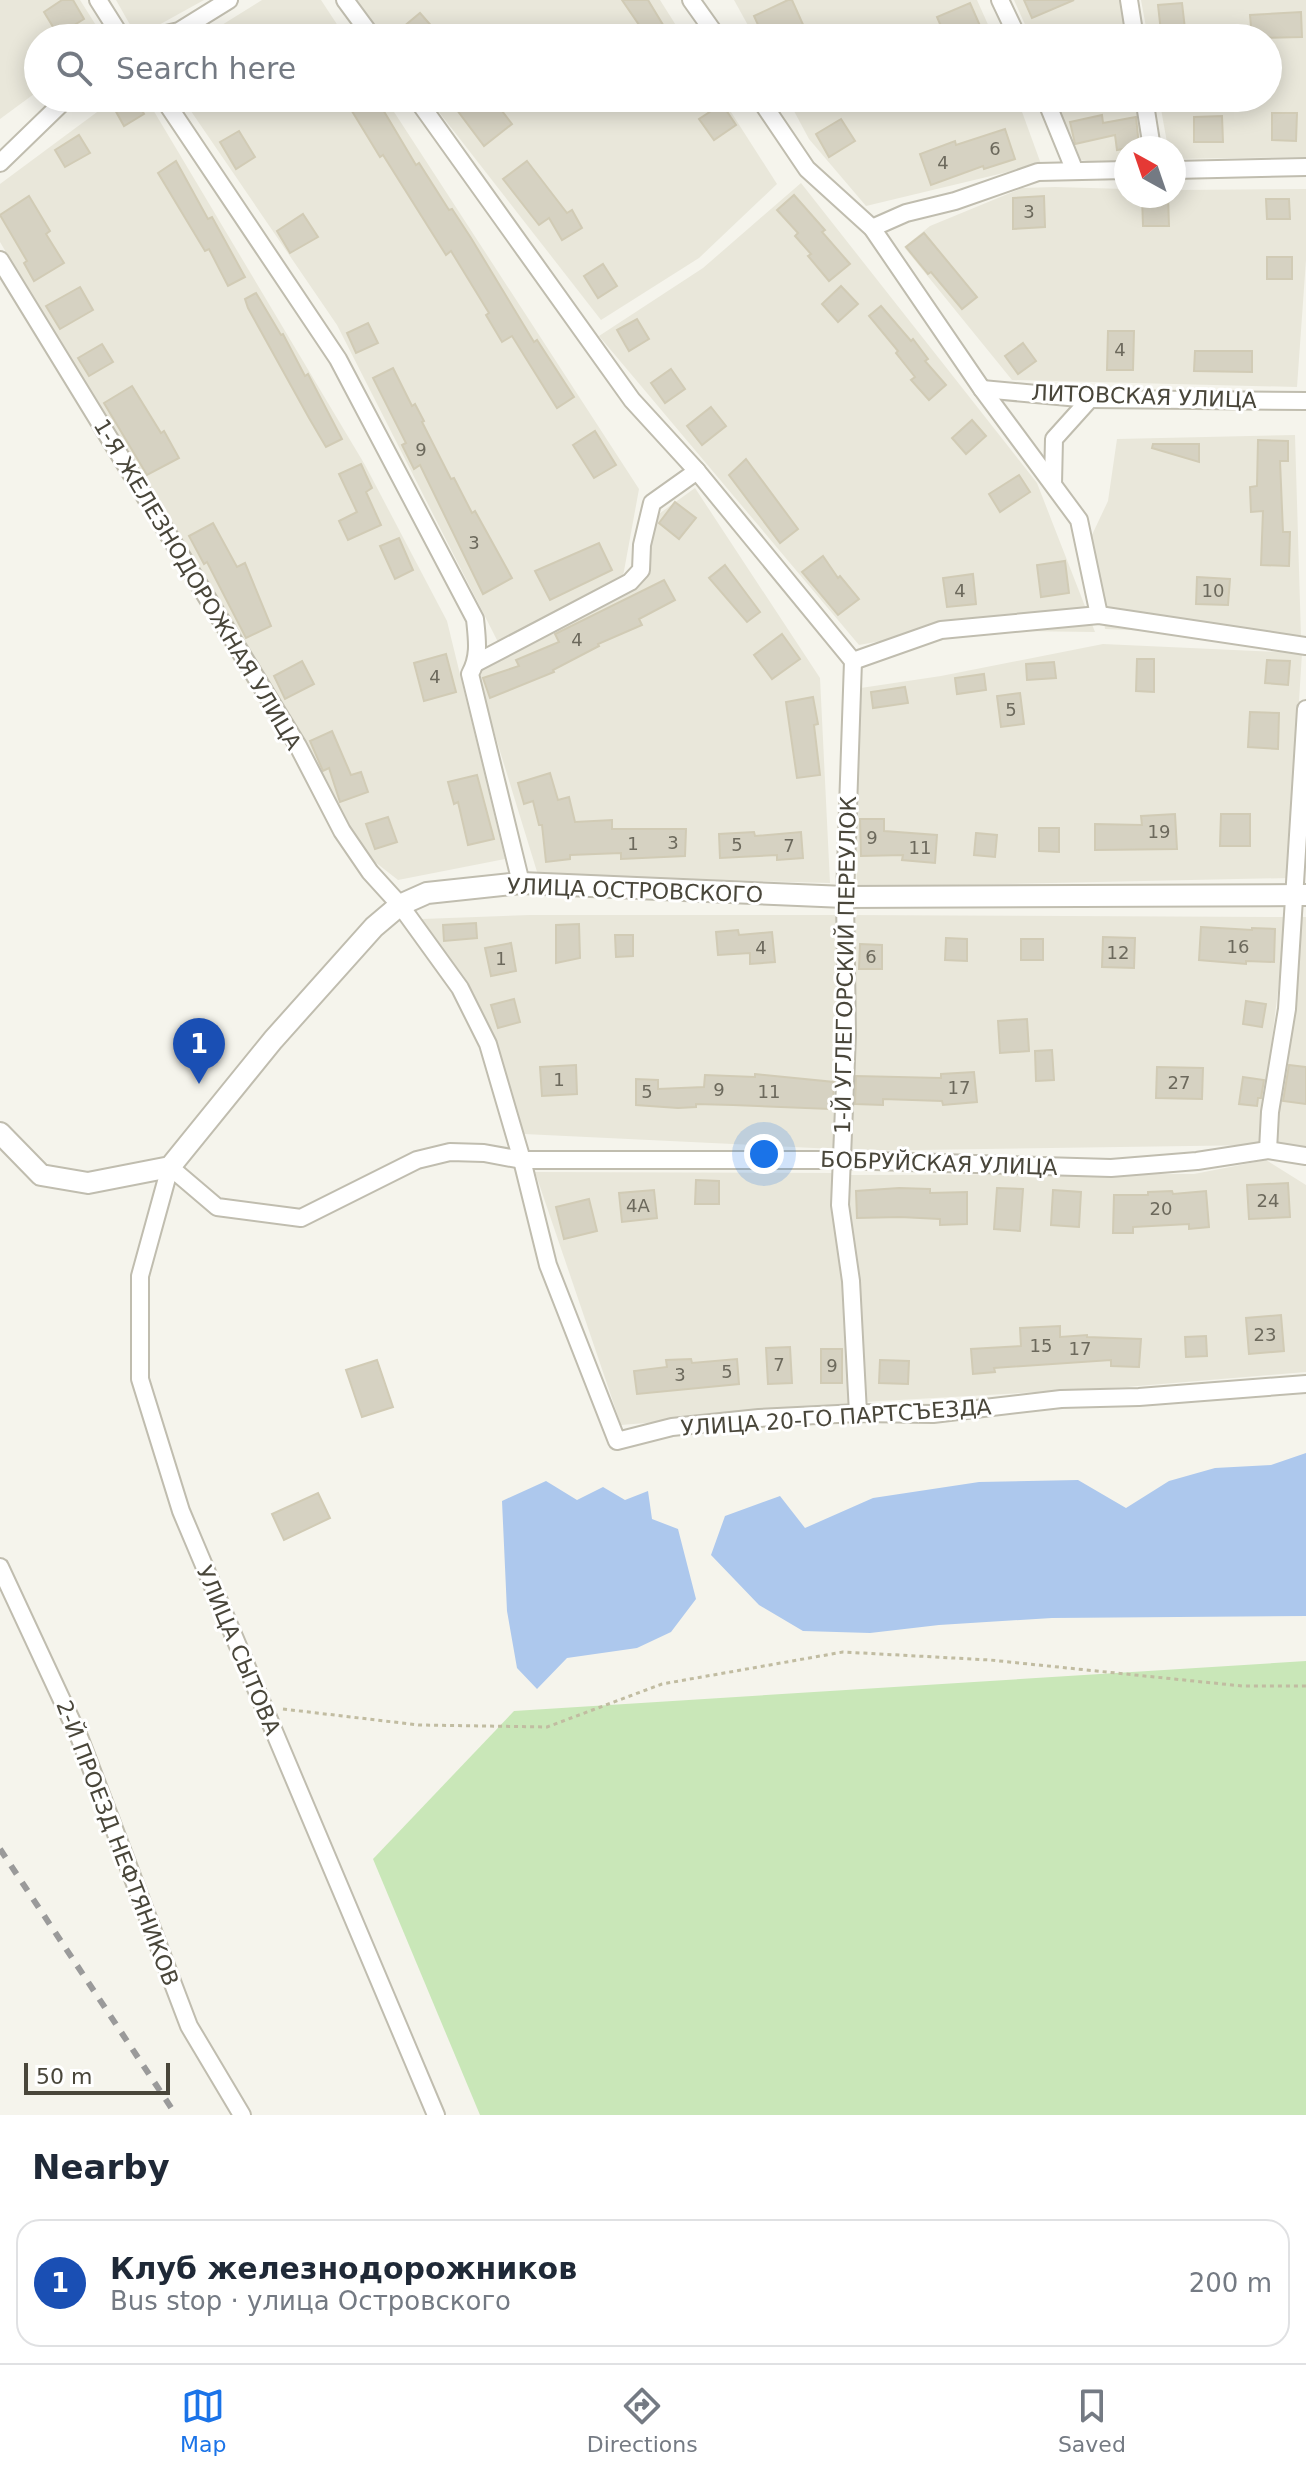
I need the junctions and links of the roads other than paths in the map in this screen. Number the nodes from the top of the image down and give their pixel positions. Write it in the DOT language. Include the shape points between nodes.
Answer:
graph roads {
  1 [pos="98,0"];
  2 [pos="229,0"];
  3 [pos="345,0"];
  4 [pos="691,0"];
  5 [pos="1000,0"];
  6 [pos="1129,0"];
  7 [pos="113,24"];
  8 [pos="190,24"];
  9 [pos="363,24"];
  10 [pos="708,24"];
  11 [pos="1011,24"];
  12 [pos="1133,24"];
  13 [pos="53,112"];
  14 [pos="172,112"];
  15 [pos="426,112"];
  16 [pos="768,112"];
  17 [pos="1051,112"];
  18 [pos="1146,112"];
  19 [pos="1150,136"];
  20 [pos="0,163"];
  21 [pos="1306,167"];
  22 [pos="1074,169"];
  23 [pos="1114,170"];
  24 [pos="1186,170"];
  25 [pos="872,228"];
  26 [pos="0,260"];
  27 [pos="982,389"];
  28 [pos="1090,399"];
  29 [pos="1306,401"];
  30 [pos="697,471"];
  31 [pos="1053,484"];
  32 [pos="1099,615"];
  33 [pos="1306,646"];
  34 [pos="853,661"];
  35 [pos="476,663"];
  36 [pos="1306,709"];
  37 [pos="521,883"];
  38 [pos="1300,895"];
  39 [pos="845,897"];
  40 [pos="400,905"];
  41 [pos="3,1137"];
  42 [pos="1268,1150"];
  43 [pos="1306,1156"];
  44 [pos="522,1160"];
  45 [pos="840,1160"];
  46 [pos="170,1167"];
  47 [pos="1306,1384"];
  48 [pos="858,1413"];
  49 [pos="0,1567"];
  50 [pos="242,2115"];
  51 [pos="436,2115"];
  1 -- 7 [label="street"];
  2 -- 8 [label="street"];
  3 -- 9 [label="street"];
  4 -- 10 [label="street"];
  5 -- 11 [label="street"];
  6 -- 12 [label="street"];
  13 -- 20 [label="street"];
  14 -- 35 [label="street" via="338,359 475,619"];
  15 -- 30 [label="street" via="632,400"];
  16 -- 25 [label="street" via="807,169"];
  17 -- 22 [label="street"];
  18 -- 19 [label="street"];
  21 -- 24 [label="street"];
  22 -- 23 [label="street"];
  22 -- 25 [label="street" via="1038,172"];
  25 -- 27 [label="street"];
  26 -- 40 [label="street, 1-Я ЖЕЛЕЗНОДОРОЖНАЯ УЛИЦА" via="298,746 342,831"];
  27 -- 28 [label="street, ЛИТОВСКАЯ УЛИЦА"];
  27 -- 31 [label="street"];
  28 -- 29 [label="street, ЛИТОВСКАЯ УЛИЦА"];
  28 -- 31 [label="street" via="1054,439"];
  30 -- 34 [label="street"];
  30 -- 35 [label="street" via="652,503 641,570 630,582"];
  31 -- 32 [label="street" via="1079,520"];
  32 -- 33 [label="street"];
  32 -- 34 [label="street" via="941,630"];
  34 -- 39 [label="street, 1-Й УГЛЕГОРСКИЙ ПЕРЕУЛОК"];
  35 -- 37 [label="street" via="470,674"];
  36 -- 38 [label="street"];
  37 -- 39 [label="street, УЛИЦА ОСТРОВСКОГО"];
  37 -- 40 [label="street, УЛИЦА ОСТРОВСКОГО" via="427,893"];
  38 -- 39 [label="street, УЛИЦА ОСТРОВСКОГО"];
  38 -- 42 [label="street"];
  39 -- 45 [label="street, 1-Й УГЛЕГОРСКИЙ ПЕРЕУЛОК" via="847,1035"];
  40 -- 44 [label="street, 1-Я ЖЕЛЕЗНОДОРОЖНАЯ УЛИЦА" via="460,988 488,1044"];
  40 -- 46 [label="street, УЛИЦА ОСТРОВСКОГО" via="273,1040"];
  41 -- 46 [label="street" via="41,1175 88,1183"];
  42 -- 43 [label="street, БОБРУЙСКАЯ УЛИЦА"];
  42 -- 45 [label="street, БОБРУЙСКАЯ УЛИЦА" via="1111,1168"];
  44 -- 45 [label="street, БОБРУЙСКАЯ УЛИЦА"];
  44 -- 46 [label="street, БОБРУЙСКАЯ УЛИЦА" via="450,1152 417,1160 301,1218 217,1207"];
  44 -- 48 [label="street, УЛИЦА 20-ГО ПАРТСЪЕЗДА" via="548,1265 617,1441 672,1427"];
  45 -- 48 [label="street, 1-Й УГЛЕГОРСКИЙ ПЕРЕУЛОК"];
  46 -- 51 [label="street, УЛИЦА СЫТОВА" via="140,1276 140,1379 181,1511"];
  47 -- 48 [label="street, УЛИЦА 20-ГО ПАРТСЪЕЗДА" via="1061,1399 933,1414"];
  49 -- 50 [label="street, 2-Й ПРОЕЗД НЕФТЯНИКОВ" via="80,1739 189,2026"];
}
